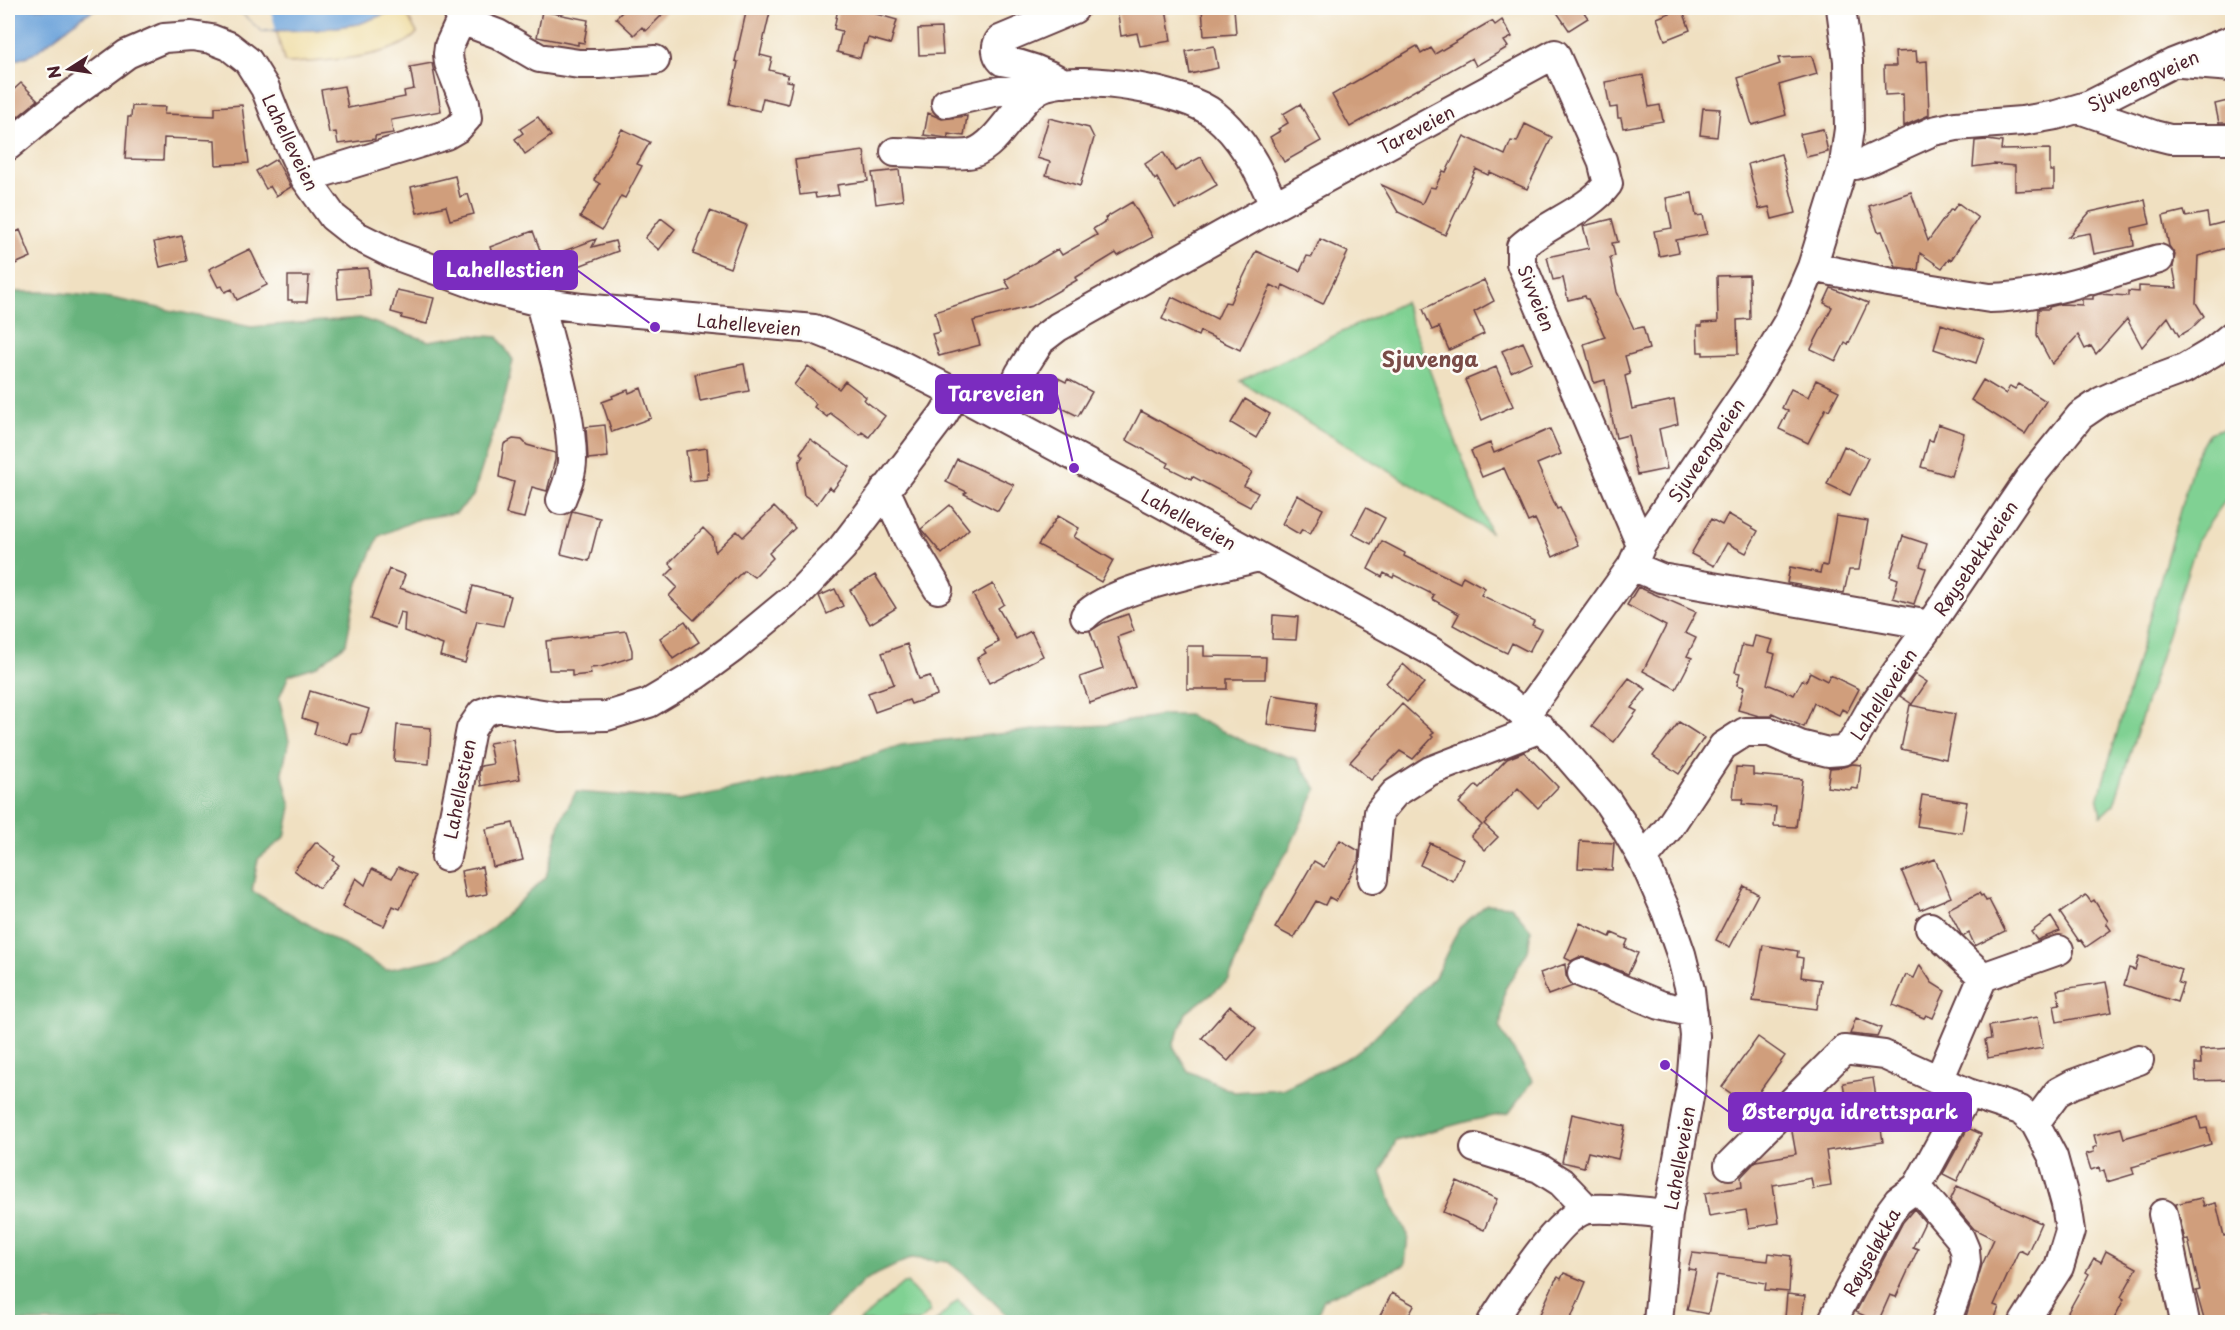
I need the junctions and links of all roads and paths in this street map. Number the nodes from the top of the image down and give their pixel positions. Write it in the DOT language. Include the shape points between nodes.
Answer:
graph roads {
  1 [pos="1841,8"];
  2 [pos="1074,9"];
  3 [pos="2232,40"];
  4 [pos="1555,54"];
  5 [pos="655,60"];
  6 [pos="2173,63"];
  7 [pos="2232,67"];
  8 [pos="1064,83"];
  9 [pos="946,103"];
  10 [pos="2079,109"];
  11 [pos="2232,139"];
  12 [pos="8,146"];
  13 [pos="895,152"];
  14 [pos="1844,164"];
  15 [pos="305,178"];
  16 [pos="1274,206"];
  17 [pos="2159,259"];
  18 [pos="1812,267"];
  19 [pos="540,302"];
  20 [pos="2232,336"];
  21 [pos="956,393"];
  22 [pos="999,416"];
  23 [pos="885,489"];
  24 [pos="561,500"];
  25 [pos="1636,555"];
  26 [pos="1258,557"];
  27 [pos="938,589"];
  28 [pos="1085,616"];
  29 [pos="1930,626"];
  30 [pos="1534,721"];
  31 [pos="446,857"];
  32 [pos="1643,859"];
  33 [pos="1373,879"];
  34 [pos="1930,927"];
  35 [pos="2059,950"];
  36 [pos="1582,973"];
  37 [pos="1983,977"];
  38 [pos="1693,1013"];
  39 [pos="2139,1060"];
  40 [pos="1939,1080"];
  41 [pos="1968,1093"];
  42 [pos="2035,1123"];
  43 [pos="1475,1148"];
  44 [pos="1729,1165"];
  45 [pos="1917,1187"];
  46 [pos="1587,1209"];
  47 [pos="1668,1214"];
  48 [pos="2163,1214"];
  49 [pos="1492,1323"];
  50 [pos="1658,1323"];
  51 [pos="1832,1323"];
  52 [pos="1946,1323"];
  53 [pos="2024,1323"];
  54 [pos="2185,1323"];
  1 -- 14 [label="street, Sjuveengveien" via="1848,61 1849,129"];
  2 -- 8 [label="street" via="1000,40 997,45 1002,61 1039,69"];
  3 -- 6 [label="street, Sjuveengveien"];
  4 -- 16 [label="street, Tareveien"];
  4 -- 25 [label="street, Sivveien" via="1602,160 1608,184 1599,195 1527,241 1521,247 1521,263"];
  5 -- 15 [label="street" via="579,64 539,58 498,34 461,20 448,54 465,102 467,117 458,128"];
  6 -- 7 [label="street"];
  6 -- 10 [label="street, Sjuveengveien"];
  8 -- 9 [label="street"];
  8 -- 13 [label="street" via="1038,90 998,134 971,154"];
  8 -- 16 [label="street" via="1130,86 1207,110 1227,126 1249,155"];
  10 -- 11 [label="street" via="2170,139"];
  10 -- 14 [label="street, Sjuveengveien" via="2022,121 1956,126 1865,162"];
  12 -- 15 [label="street, Lahelleveien" via="127,54 164,38 192,36 229,46 248,61 265,88"];
  14 -- 18 [label="street, Sjuveengveien"];
  15 -- 19 [label="street, Lahelleveien" via="333,217 395,255 491,290"];
  16 -- 22 [label="street, Tareveien" via="1041,340"];
  17 -- 18 [label="street" via="2005,298 1967,295"];
  18 -- 25 [label="street, Sjuveengveien" via="1788,322 1751,384"];
  19 -- 21 [label="street, Lahelleveien" via="814,329 889,359"];
  19 -- 24 [label="street" via="566,413 572,460"];
  20 -- 29 [label="street, Røysebekkveien" via="2184,369 2102,401 2080,416 2029,479"];
  21 -- 22 [label="street, Lahelleveien"];
  21 -- 23 [label="street, Lahellestien"];
  22 -- 26 [label="street, Lahelleveien"];
  23 -- 27 [label="street" via="908,539"];
  23 -- 31 [label="street, Lahellestien" via="842,548 797,595 724,655 649,704 607,716 561,717 498,707 482,714 471,729"];
  25 -- 29 [label="street, Røysebekkveien" via="1661,578"];
  25 -- 30 [label="street, Sjuveengveien"];
  26 -- 28 [label="street" via="1143,588 1107,601"];
  26 -- 30 [label="street, Lahelleveien" via="1429,650"];
  29 -- 32 [label="street, Lahelleveien" via="1874,704 1852,743 1842,751 1828,752 1770,732 1745,732 1723,746 1668,829"];
  30 -- 32 [label="street, Lahelleveien" via="1608,801"];
  30 -- 33 [label="street" via="1395,793 1379,812"];
  32 -- 38 [label="street, Lahelleveien" via="1681,954"];
  34 -- 37 [label="street"];
  35 -- 37 [label="street"];
  36 -- 38 [label="street" via="1660,1005"];
  37 -- 40 [label="street"];
  38 -- 47 [label="street, Lahelleveien" via="1691,1086"];
  39 -- 42 [label="street" via="2058,1092"];
  40 -- 41 [label="street"];
  40 -- 44 [label="street" via="1884,1055 1844,1050"];
  41 -- 42 [label="street" via="2020,1110"];
  41 -- 45 [label="street, Røyseløkka"];
  42 -- 53 [label="street" via="2054,1157 2070,1231 2059,1267"];
  43 -- 46 [label="street" via="1539,1168 1561,1182"];
  45 -- 51 [label="street, Røyseløkka" via="1889,1213"];
  45 -- 52 [label="street, Røyseløkka" via="1960,1238 1965,1250 1962,1279"];
  46 -- 47 [label="street"];
  46 -- 49 [label="street" via="1556,1230"];
  47 -- 50 [label="street, Lahelleveien"];
  48 -- 54 [label="street"];
}
